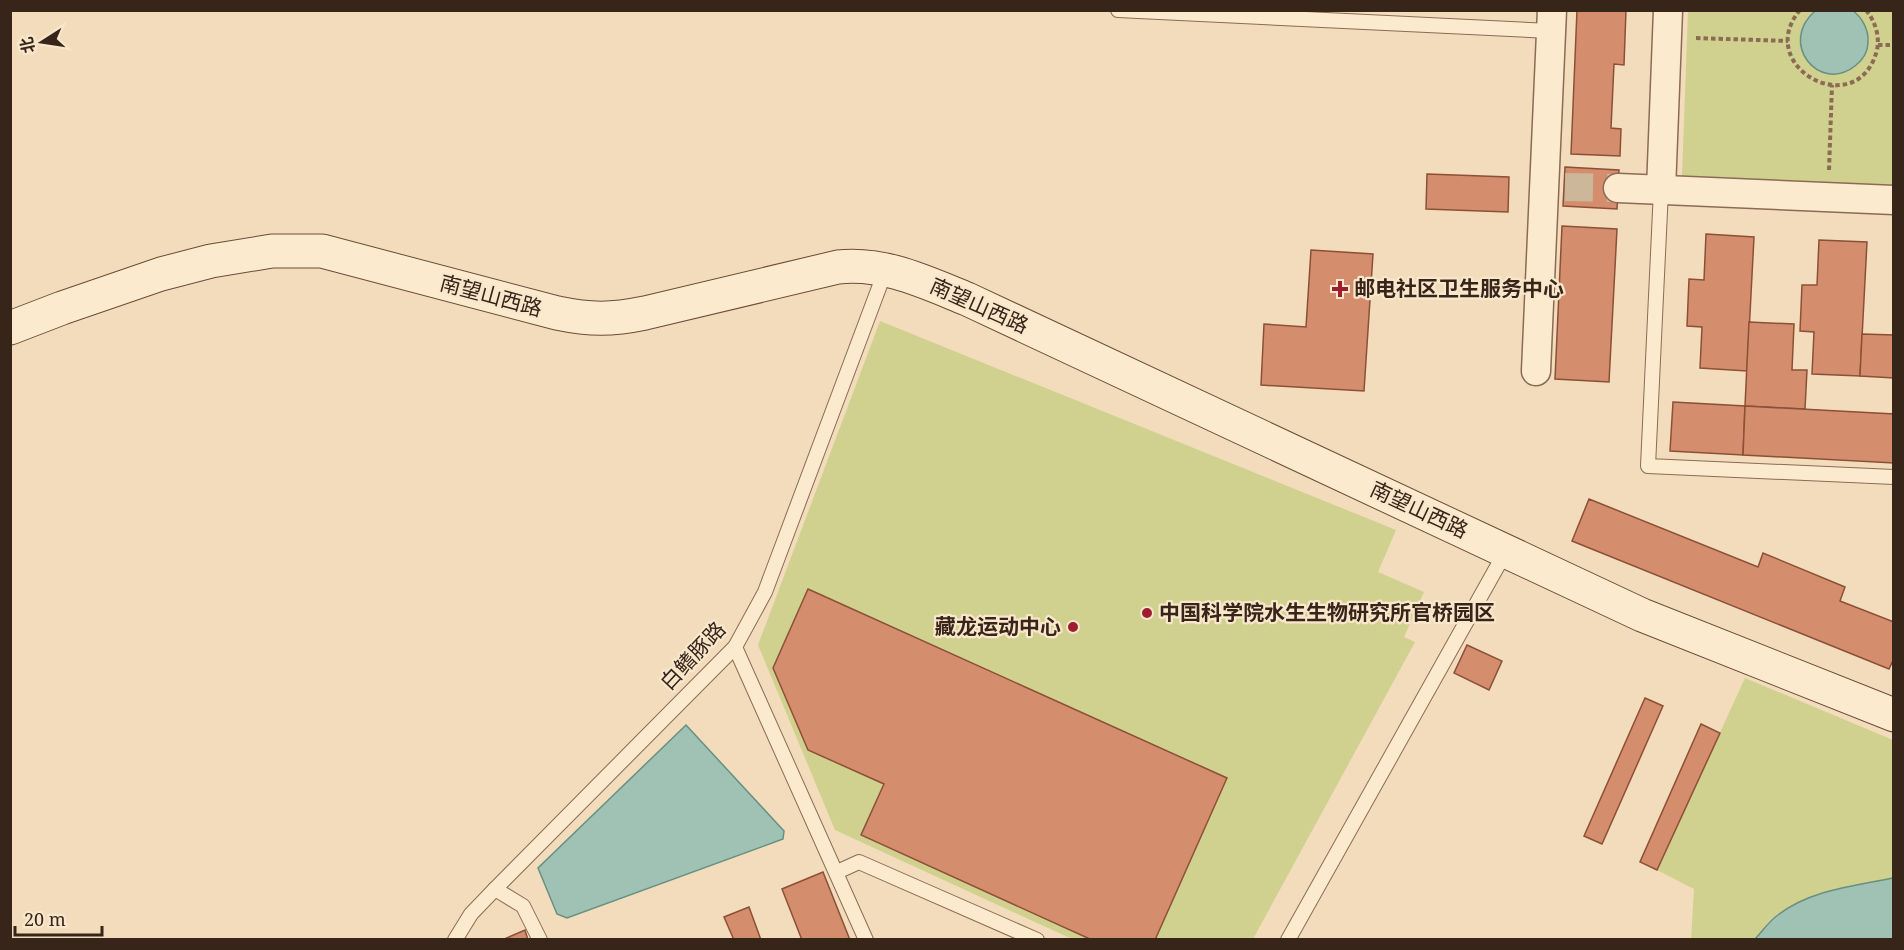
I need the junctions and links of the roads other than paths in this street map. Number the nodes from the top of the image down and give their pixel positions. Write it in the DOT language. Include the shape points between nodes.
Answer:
graph roads {
  1 [pos="1118,10"];
  2 [pos="1551,21"];
  3 [pos="1668,24"];
  4 [pos="1618,188"];
  5 [pos="1661,190"];
  6 [pos="1893,200"];
  7 [pos="886,269"];
  8 [pos="10,328"];
  9 [pos="1536,371"];
  10 [pos="1893,477"];
  11 [pos="1506,551"];
  12 [pos="735,647"];
  13 [pos="1893,715"];
  14 [pos="837,872"];
  15 [pos="495,889"];
  16 [pos="455,939"];
  17 [pos="540,939"];
  18 [pos="866,939"];
  19 [pos="1037,939"];
  20 [pos="1288,939"];
  1 -- 2 [label="lane"];
  2 -- 9 [label="street" via="1555,186"];
  3 -- 5 [label="street"];
  4 -- 5 [label="street"];
  5 -- 6 [label="street"];
  5 -- 10 [label="lane" via="1648,466"];
  7 -- 8 [label="street, 南望山西路" via="838,267 645,313 589,319 322,250 272,251 161,274"];
  7 -- 11 [label="street, 南望山西路" via="967,299"];
  7 -- 12 [label="lane, 白鳍豚路" via="765,592"];
  11 -- 13 [label="street, 南望山西路" via="1642,615"];
  11 -- 20 [label="lane"];
  12 -- 14 [label="lane"];
  12 -- 15 [label="lane, 白鳍豚路"];
  14 -- 18 [label="lane"];
  14 -- 19 [label="lane" via="860,862"];
  15 -- 16 [label="lane, 白鳍豚路" via="471,914"];
  15 -- 17 [label="lane" via="524,906"];
}
